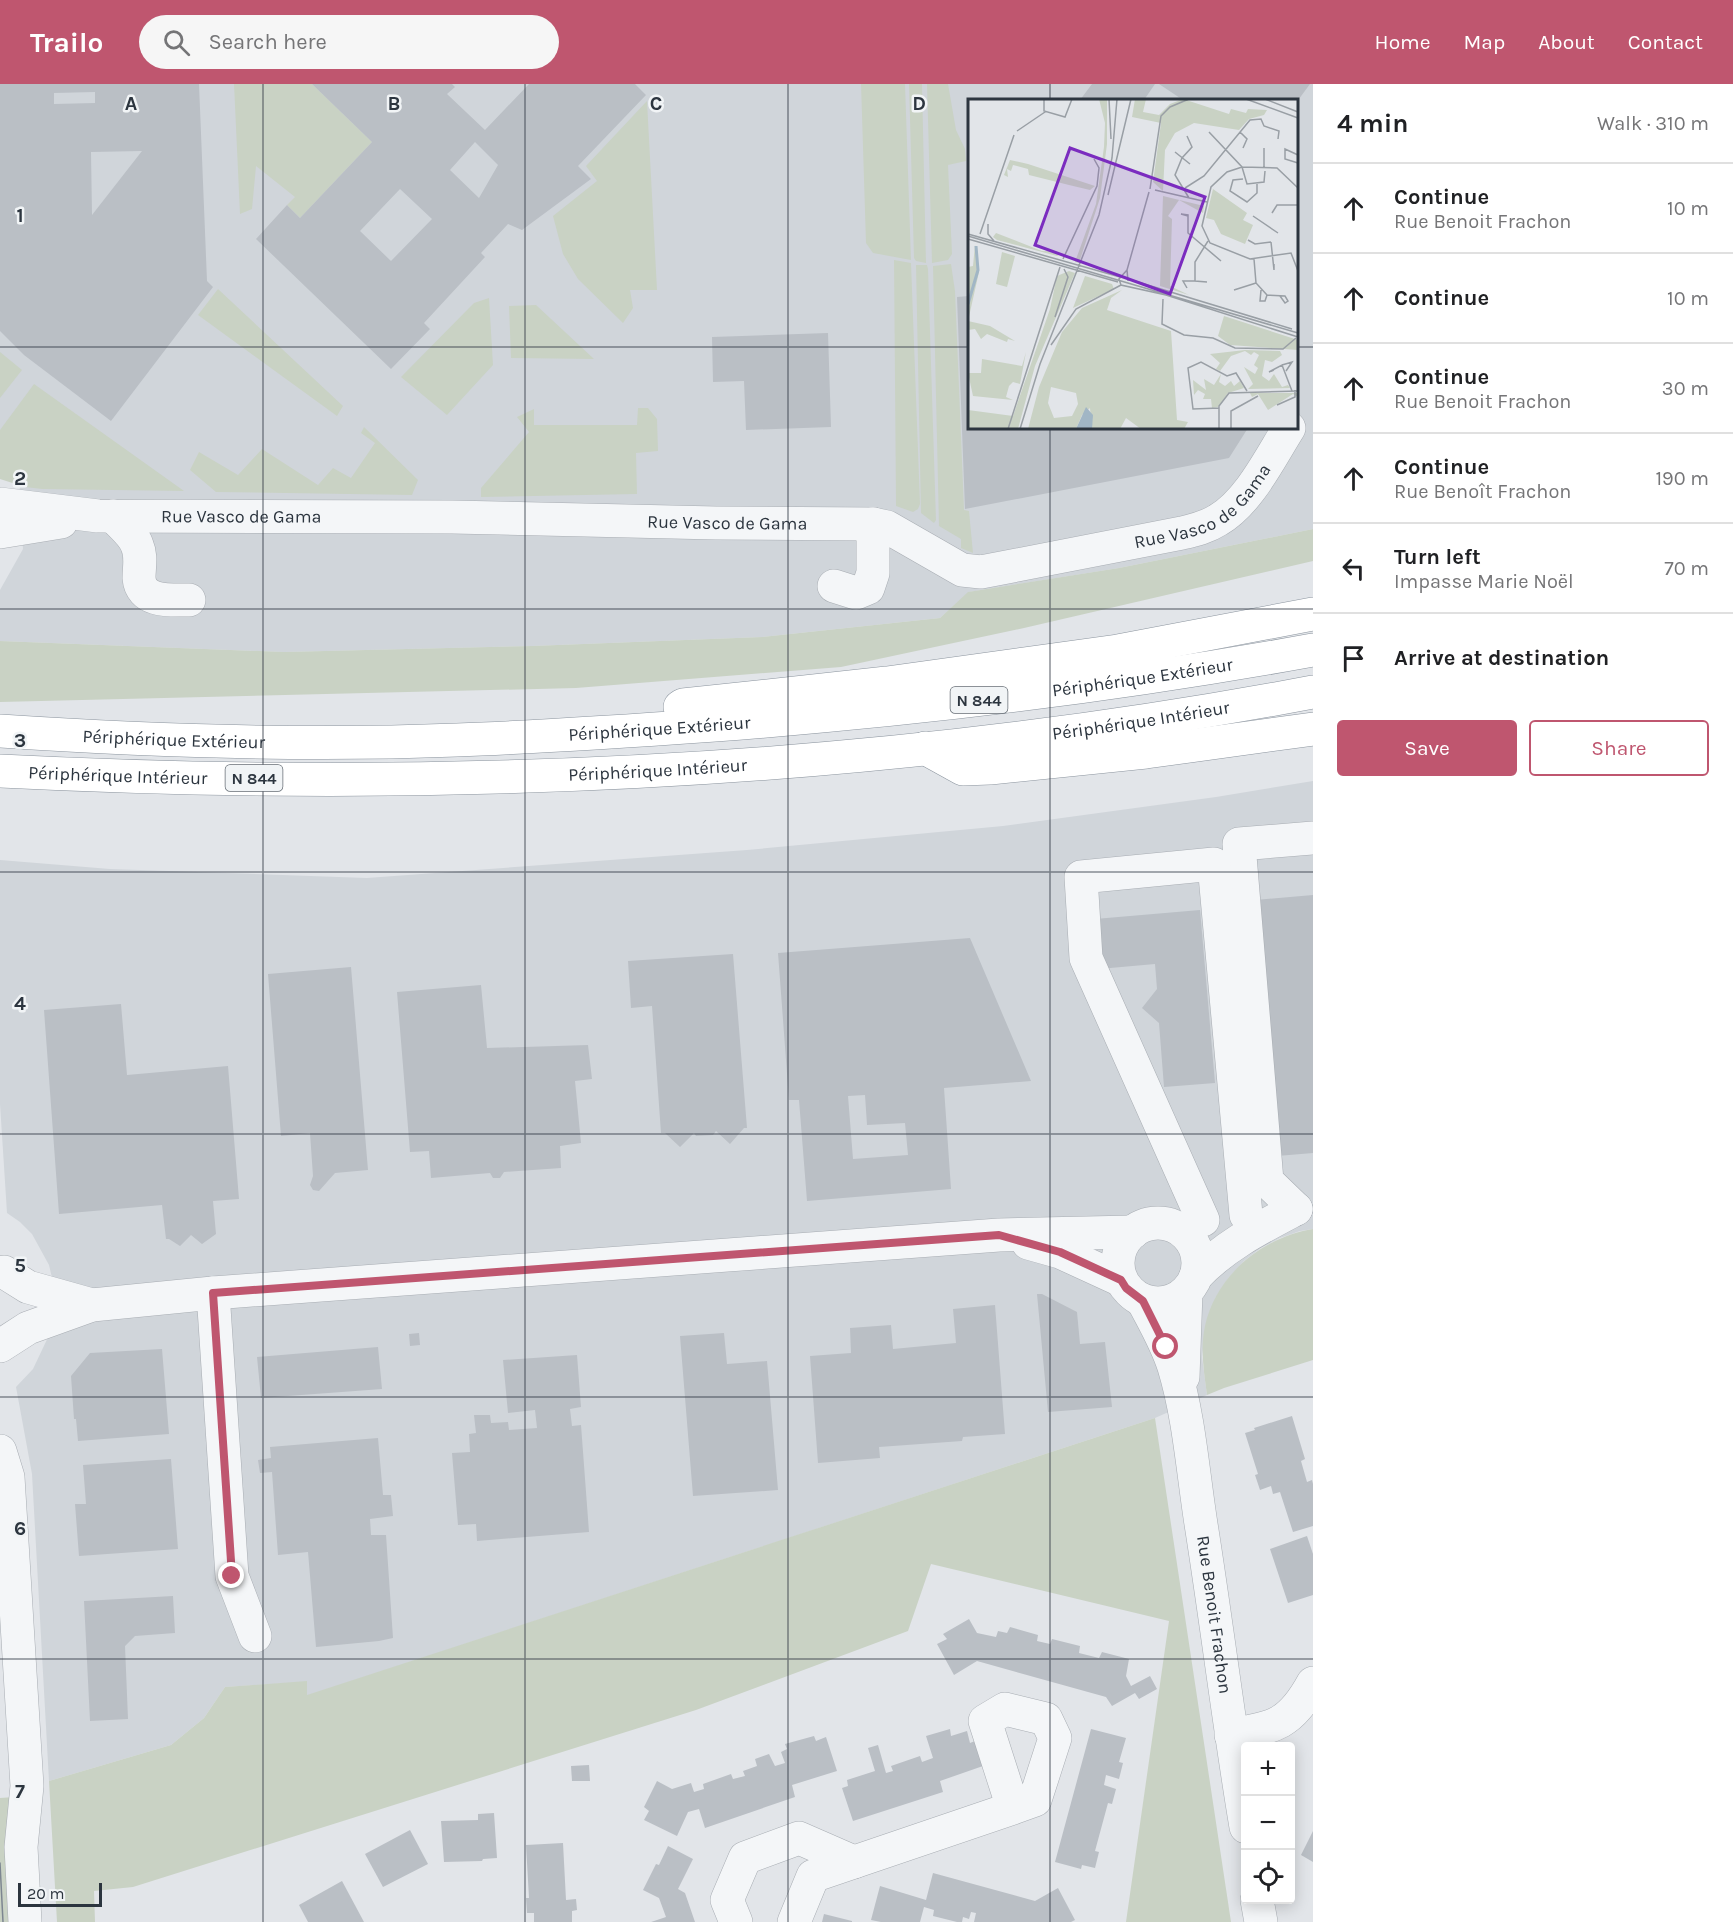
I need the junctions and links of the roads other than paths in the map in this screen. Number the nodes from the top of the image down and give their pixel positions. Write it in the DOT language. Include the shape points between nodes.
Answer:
graph roads {
  1 [pos="1288,429"];
  2 [pos="0,504"];
  3 [pos="106,516"];
  4 [pos="873,524"];
  5 [pos="0,532"];
  6 [pos="834,586"];
  7 [pos="189,600"];
  8 [pos="1313,614"];
  9 [pos="1313,650"];
  10 [pos="1313,692"];
  11 [pos="1313,729"];
  12 [pos="642,730"];
  13 [pos="0,731"];
  14 [pos="924,748"];
  15 [pos="0,771"];
  16 [pos="1313,838"];
  17 [pos="1304,1207"];
  18 [pos="1246,1215"];
  19 [pos="1203,1220"];
  20 [pos="1168,1224"];
  21 [pos="1133,1232"];
  22 [pos="999,1235"];
  23 [pos="2,1270"];
  24 [pos="1191,1284"];
  25 [pos="1132,1290"];
  26 [pos="213,1293"];
  27 [pos="92,1305"];
  28 [pos="0,1344"];
  29 [pos="1182,1402"];
  30 [pos="0,1451"];
  31 [pos="255,1636"];
  32 [pos="1313,1683"];
  33 [pos="1231,1735"];
  34 [pos="1241,1801"];
  35 [pos="1013,1808"];
  36 [pos="854,1862"];
  37 [pos="1258,1904"];
  38 [pos="25,1922"];
  39 [pos="736,1922"];
  40 [pos="794,1922"];
  41 [pos="1261,1922"];
  1 -- 4 [label="street, Rue Vasco de Gama" via="1254,485 1232,510 1206,526 1182,533 969,572 887,527"];
  2 -- 3 [label="street, Rue Vasco de Gama"];
  3 -- 4 [label="street, Rue Vasco de Gama"];
  3 -- 5 [label="street, Rue Vasco de Gama"];
  3 -- 7 [label="street" via="136,542 139,578 146,592 159,600"];
  4 -- 6 [label="street" via="873,573 868,588 856,593"];
  8 -- 12 [label="highway" via="1118,651 887,683 683,705"];
  9 -- 12 [label="highway, Périphérique Extérieur / N 844" via="1009,697 840,716"];
  10 -- 14 [label="highway, Périphérique Intérieur / N 844" via="1117,724"];
  11 -- 14 [label="highway" via="981,769 963,769"];
  12 -- 13 [label="highway, Périphérique Extérieur / N 844" via="326,742"];
  14 -- 15 [label="highway, Périphérique Intérieur / N 844" via="723,766 508,778 284,779"];
  16 -- 17 [label="street" via="1239,844 1267,1181"];
  17 -- 18 [label="street"];
  17 -- 24 [label="street" via="1249,1234 1211,1260"];
  18 -- 19 [label="street"];
  18 -- 19 [label="street" via="1214,864 1082,877 1086,958"];
  19 -- 20 [label="street"];
  20 -- 21 [label="street" via="1156,1223"];
  20 -- 24 [label="street" via="1190,1239 1196,1250 1198,1263"];
  21 -- 22 [label="street"];
  21 -- 25 [label="street" via="1124,1242 1118,1267"];
  22 -- 25 [label="street" via="1060,1252"];
  22 -- 26 [label="street"];
  23 -- 27 [label="street" via="28,1287"];
  23 -- 28 [label="street" via="11,1290 12,1310"];
  24 -- 25 [label="street" via="1166,1303 1154,1303"];
  24 -- 29 [label="street, Rue Benoit Frachon"];
  25 -- 29 [label="street, Rue Benoit Frachon" via="1158,1329 1173,1365"];
  26 -- 27 [label="street"];
  26 -- 31 [label="street" via="232,1576"];
  27 -- 28 [label="street" via="28,1328"];
  29 -- 33 [label="street, Rue Benoit Frachon"];
  30 -- 38 [label="street" via="8,1477 27,1786 21,1847"];
  32 -- 33 [label="street" via="1293,1713 1273,1727"];
  33 -- 34 [label="street, Rue Benoit Frachon"];
  35 -- 36 [label="street"];
  36 -- 39 [label="street" via="800,1838 745,1858 728,1900"];
  36 -- 40 [label="street" via="813,1876"];
  37 -- 41 [label="street"];
}
